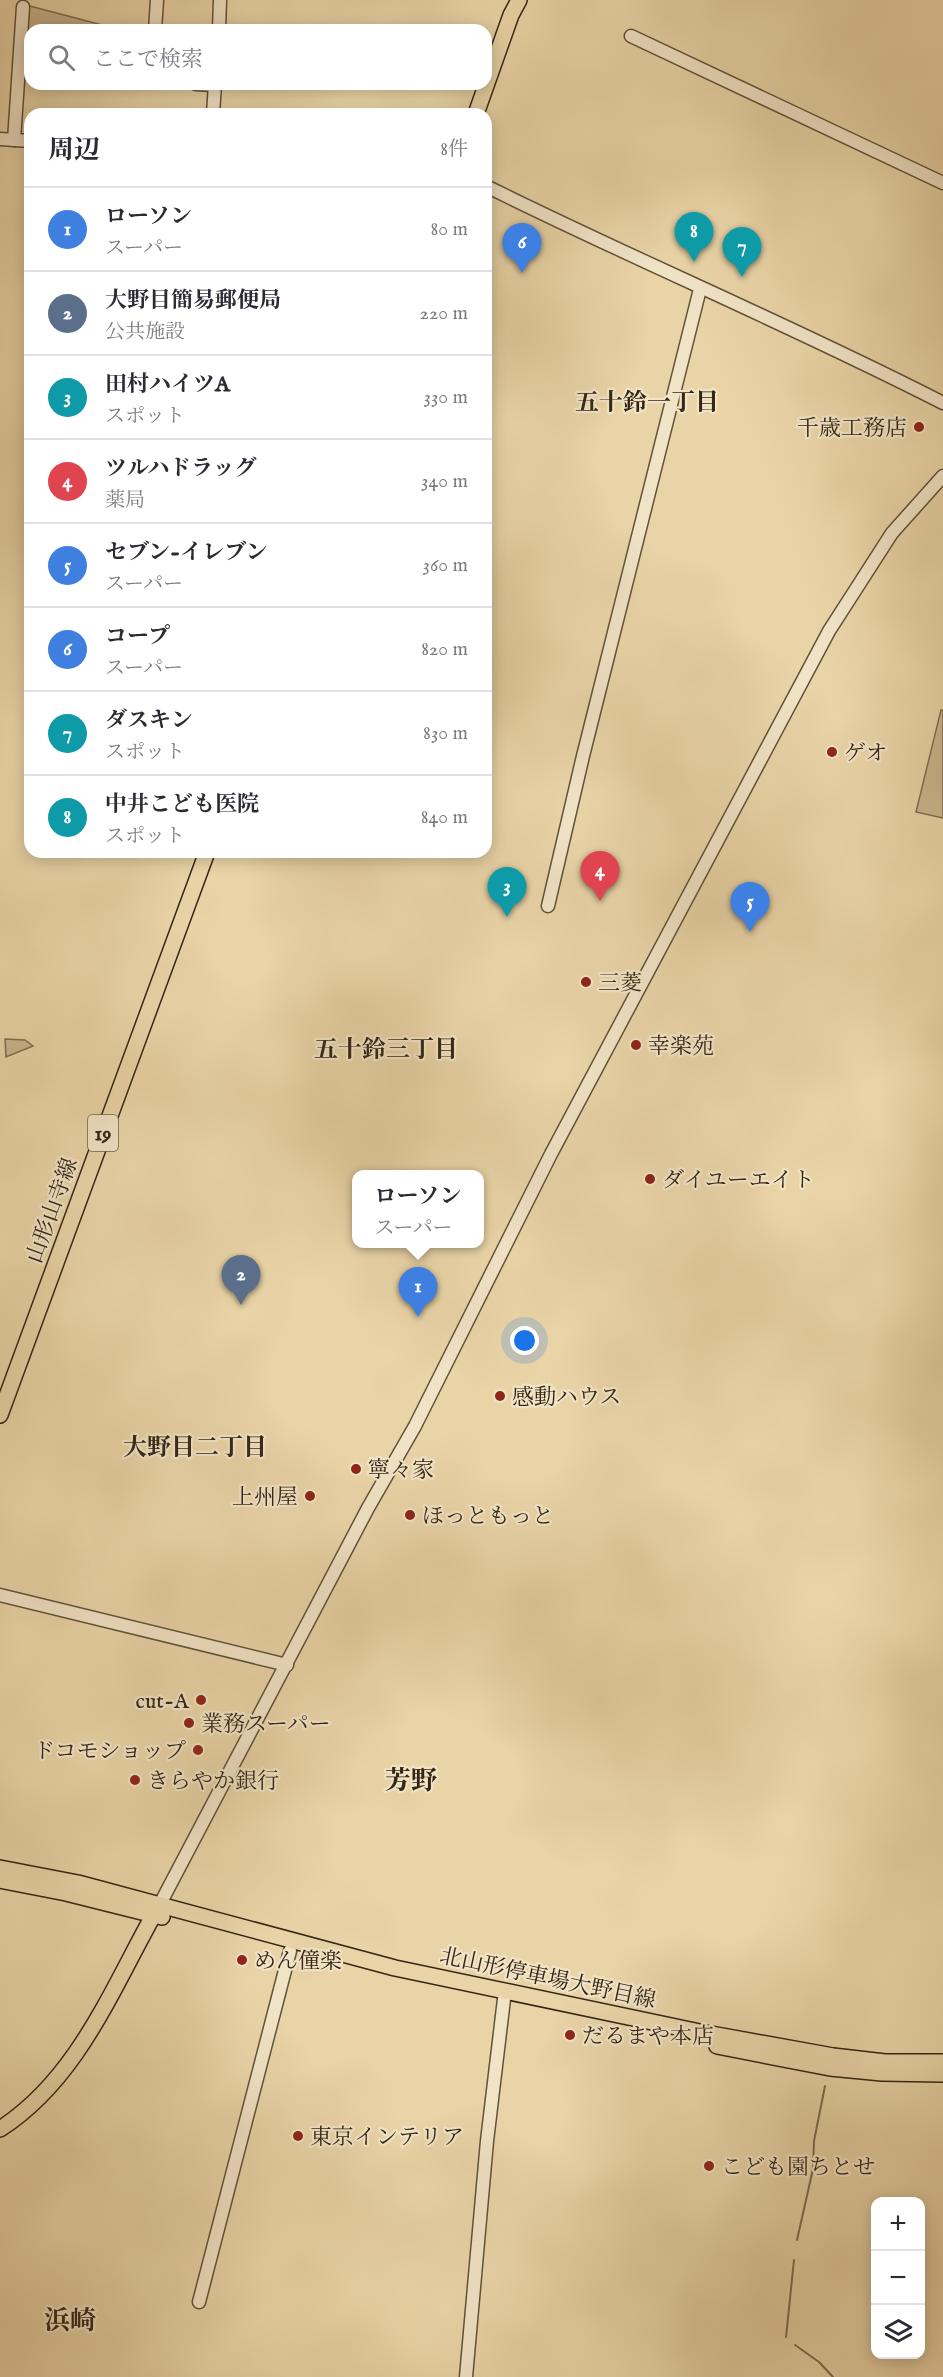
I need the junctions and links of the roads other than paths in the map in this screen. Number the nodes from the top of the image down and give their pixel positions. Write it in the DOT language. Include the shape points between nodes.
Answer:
graph roads {
  1 [pos="157,0"];
  2 [pos="220,0"];
  3 [pos="519,0"];
  4 [pos="22,7"];
  5 [pos="155,24"];
  6 [pos="219,24"];
  7 [pos="631,36"];
  8 [pos="24,50"];
  9 [pos="492,69"];
  10 [pos="24,78"];
  11 [pos="215,90"];
  12 [pos="484,90"];
  13 [pos="213,108"];
  14 [pos="478,108"];
  15 [pos="0,139"];
  16 [pos="14,140"];
  17 [pos="24,141"];
  18 [pos="943,183"];
  19 [pos="492,189"];
  20 [pos="700,289"];
  21 [pos="943,403"];
  22 [pos="943,476"];
  23 [pos="205,858"];
  24 [pos="548,906"];
  25 [pos="0,1415"];
  26 [pos="0,1595"];
  27 [pos="287,1665"];
  28 [pos="0,1868"];
  29 [pos="0,1880"];
  30 [pos="156,1910"];
  31 [pos="290,1951"];
  32 [pos="504,1999"];
  33 [pos="943,2062"];
  34 [pos="943,2074"];
  35 [pos="0,2129"];
  36 [pos="199,2302"];
  37 [pos="466,2377"];
  1 -- 5 [label="street"];
  2 -- 6 [label="street"];
  3 -- 9 [label="main road"];
  4 -- 8 [label="street"];
  7 -- 18 [label="street"];
  10 -- 16 [label="street"];
  11 -- 13 [label="street"];
  12 -- 14 [label="main road"];
  15 -- 16 [label="street"];
  16 -- 17 [label="street"];
  19 -- 20 [label="street"];
  20 -- 21 [label="street"];
  20 -- 24 [label="street"];
  22 -- 27 [label="street" via="892,533 829,631 551,1154 415,1426"];
  23 -- 25 [label="main road, 山形山寺線 / 19"];
  26 -- 27 [label="street"];
  27 -- 30 [label="street"];
  28 -- 30 [label="main road" via="78,1883"];
  29 -- 30 [label="main road"];
  30 -- 31 [label="main road, 北山形停車場大野目線"];
  30 -- 33 [label="main road, 北山形停車場大野目線" via="395,1968 700,2032 833,2056 885,2062"];
  30 -- 35 [label="main road" via="84,2043 61,2074"];
  31 -- 32 [label="main road, 北山形停車場大野目線"];
  31 -- 36 [label="street"];
  32 -- 34 [label="main road, 北山形停車場大野目線" via="831,2068"];
  32 -- 37 [label="street"];
}
